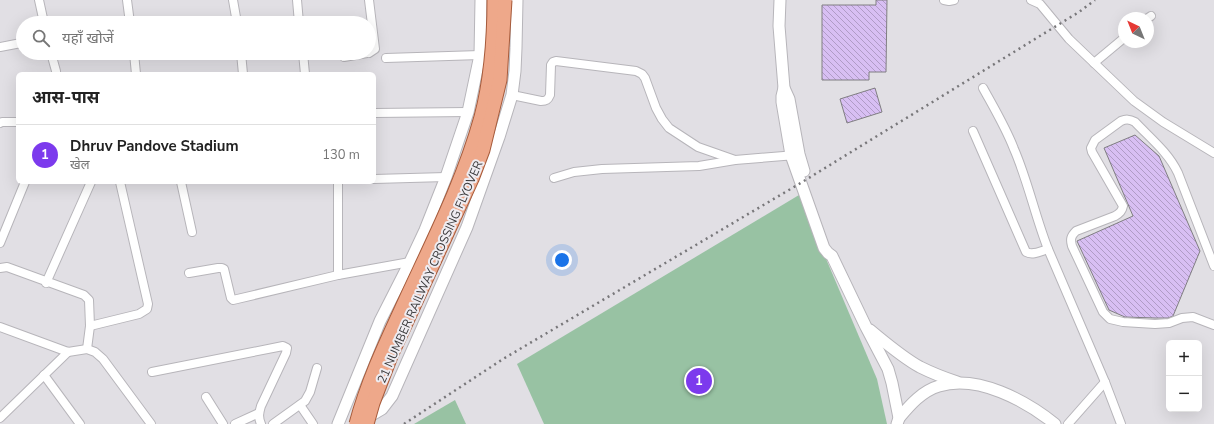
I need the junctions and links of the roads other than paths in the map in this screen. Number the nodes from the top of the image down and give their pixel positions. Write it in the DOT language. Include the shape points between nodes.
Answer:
graph roads {
  1 [pos="38,0"];
  2 [pos="127,0"];
  3 [pos="233,0"];
  4 [pos="297,0"];
  5 [pos="369,0"];
  6 [pos="481,0"];
  7 [pos="494,0"];
  8 [pos="505,0"];
  9 [pos="517,0"];
  10 [pos="780,0"];
  11 [pos="944,0"];
  12 [pos="954,0"];
  13 [pos="1031,0"];
  14 [pos="42,16"];
  15 [pos="129,16"];
  16 [pos="236,16"];
  17 [pos="298,16"];
  18 [pos="371,16"];
  19 [pos="1118,43"];
  20 [pos="16,44"];
  21 [pos="0,48"];
  22 [pos="480,55"];
  23 [pos="386,58"];
  24 [pos="53,60"];
  25 [pos="135,60"];
  26 [pos="242,60"];
  27 [pos="304,60"];
  28 [pos="1094,63"];
  29 [pos="56,71"];
  30 [pos="136,72"];
  31 [pos="243,72"];
  32 [pos="305,72"];
  33 [pos="983,88"];
  34 [pos="512,96"];
  35 [pos="468,112"];
  36 [pos="376,114"];
  37 [pos="16,122"];
  38 [pos="0,123"];
  39 [pos="973,131"];
  40 [pos="1214,153"];
  41 [pos="795,155"];
  42 [pos="734,160"];
  43 [pos="446,177"];
  44 [pos="554,178"];
  45 [pos="376,179"];
  46 [pos="23,184"];
  47 [pos="90,184"];
  48 [pos="120,184"];
  49 [pos="181,184"];
  50 [pos="338,184"];
  51 [pos="192,232"];
  52 [pos="0,243"];
  53 [pos="1048,249"];
  54 [pos="410,262"];
  55 [pos="1214,266"];
  56 [pos="0,268"];
  57 [pos="189,273"];
  58 [pos="338,275"];
  59 [pos="46,283"];
  60 [pos="1214,325"];
  61 [pos="90,326"];
  62 [pos="0,327"];
  63 [pos="866,327"];
  64 [pos="87,349"];
  65 [pos="68,352"];
  66 [pos="317,368"];
  67 [pos="152,372"];
  68 [pos="44,375"];
  69 [pos="1105,382"];
  70 [pos="958,383"];
  71 [pos="206,397"];
  72 [pos="300,405"];
  73 [pos="259,412"];
  74 [pos="0,418"];
  75 [pos="898,421"];
  76 [pos="80,424"];
  77 [pos="152,424"];
  78 [pos="223,424"];
  79 [pos="235,424"];
  80 [pos="261,424"];
  81 [pos="273,424"];
  82 [pos="313,424"];
  83 [pos="338,424"];
  84 [pos="356,424"];
  85 [pos="367,424"];
  86 [pos="1055,424"];
  87 [pos="1068,424"];
  88 [pos="1121,424"];
  1 -- 14 [label="street"];
  2 -- 15 [label="street"];
  3 -- 16 [label="street"];
  4 -- 17 [label="street"];
  5 -- 18 [label="street"];
  6 -- 22 [label="street"];
  7 -- 84 [label="main road, 21 NUMBER RAILWAY CROSSING FLYOVER, bridge" via="492,48 481,117 452,200 381,354"];
  8 -- 85 [label="main road, 21 NUMBER RAILWAY CROSSING FLYOVER, bridge" via="500,80 483,150 472,180 391,356"];
  9 -- 34 [label="street"];
  10 -- 41 [label="street" via="779,26 784,88 782,102"];
  11 -- 12 [label="street"];
  13 -- 28 [label="street" via="1045,9 1069,39"];
  19 -- 28 [label="street"];
  20 -- 21 [label="street"];
  22 -- 23 [label="street"];
  22 -- 35 [label="street"];
  24 -- 29 [label="street"];
  25 -- 30 [label="street"];
  26 -- 31 [label="street"];
  27 -- 32 [label="street"];
  28 -- 40 [label="street" via="1144,110"];
  33 -- 53 [label="street" via="1014,147"];
  34 -- 42 [label="street" via="541,101 549,99 551,66 556,61 636,71 645,78 656,108 669,128 698,147"];
  34 -- 84 [label="street" via="500,137 392,396 382,409"];
  35 -- 36 [label="street"];
  35 -- 43 [label="street"];
  37 -- 38 [label="street"];
  39 -- 53 [label="street" via="1026,252 1032,254"];
  41 -- 42 [label="street"];
  41 -- 63 [label="street" via="824,248 832,256"];
  42 -- 44 [label="street" via="699,166 602,169 574,172"];
  43 -- 45 [label="street"];
  43 -- 54 [label="street" via="439,202"];
  46 -- 52 [label="street"];
  47 -- 59 [label="street"];
  48 -- 61 [label="street" via="148,304 147,309 139,314"];
  49 -- 51 [label="street"];
  50 -- 58 [label="street"];
  53 -- 69 [label="street"];
  54 -- 58 [label="street"];
  54 -- 83 [label="street" via="380,321"];
  55 -- 60 [label="street" via="1178,173 1166,153 1130,119 1121,121 1095,140 1092,152 1123,206 1120,213 1115,216 1076,231 1070,240 1103,312 1110,319 1124,322 1162,324 1192,317"];
  56 -- 59 [label="street" via="7,267"];
  57 -- 58 [label="street" via="224,269 233,300"];
  59 -- 61 [label="street" via="84,295 89,300"];
  61 -- 64 [label="street"];
  62 -- 65 [label="street"];
  63 -- 70 [label="street" via="905,357 936,375"];
  63 -- 75 [label="street" via="888,369"];
  64 -- 65 [label="street"];
  64 -- 77 [label="street" via="103,359"];
  65 -- 68 [label="street"];
  66 -- 72 [label="street" via="310,392"];
  67 -- 73 [label="street" via="283,346 287,348 286,353"];
  68 -- 74 [label="street"];
  68 -- 76 [label="street"];
  69 -- 87 [label="street"];
  69 -- 88 [label="street"];
  70 -- 75 [label="street" via="939,386 926,392 913,402"];
  70 -- 86 [label="street" via="986,386 1039,412"];
  71 -- 78 [label="street"];
  72 -- 81 [label="street"];
  72 -- 82 [label="street"];
  73 -- 79 [label="street"];
  73 -- 80 [label="street"];
}
